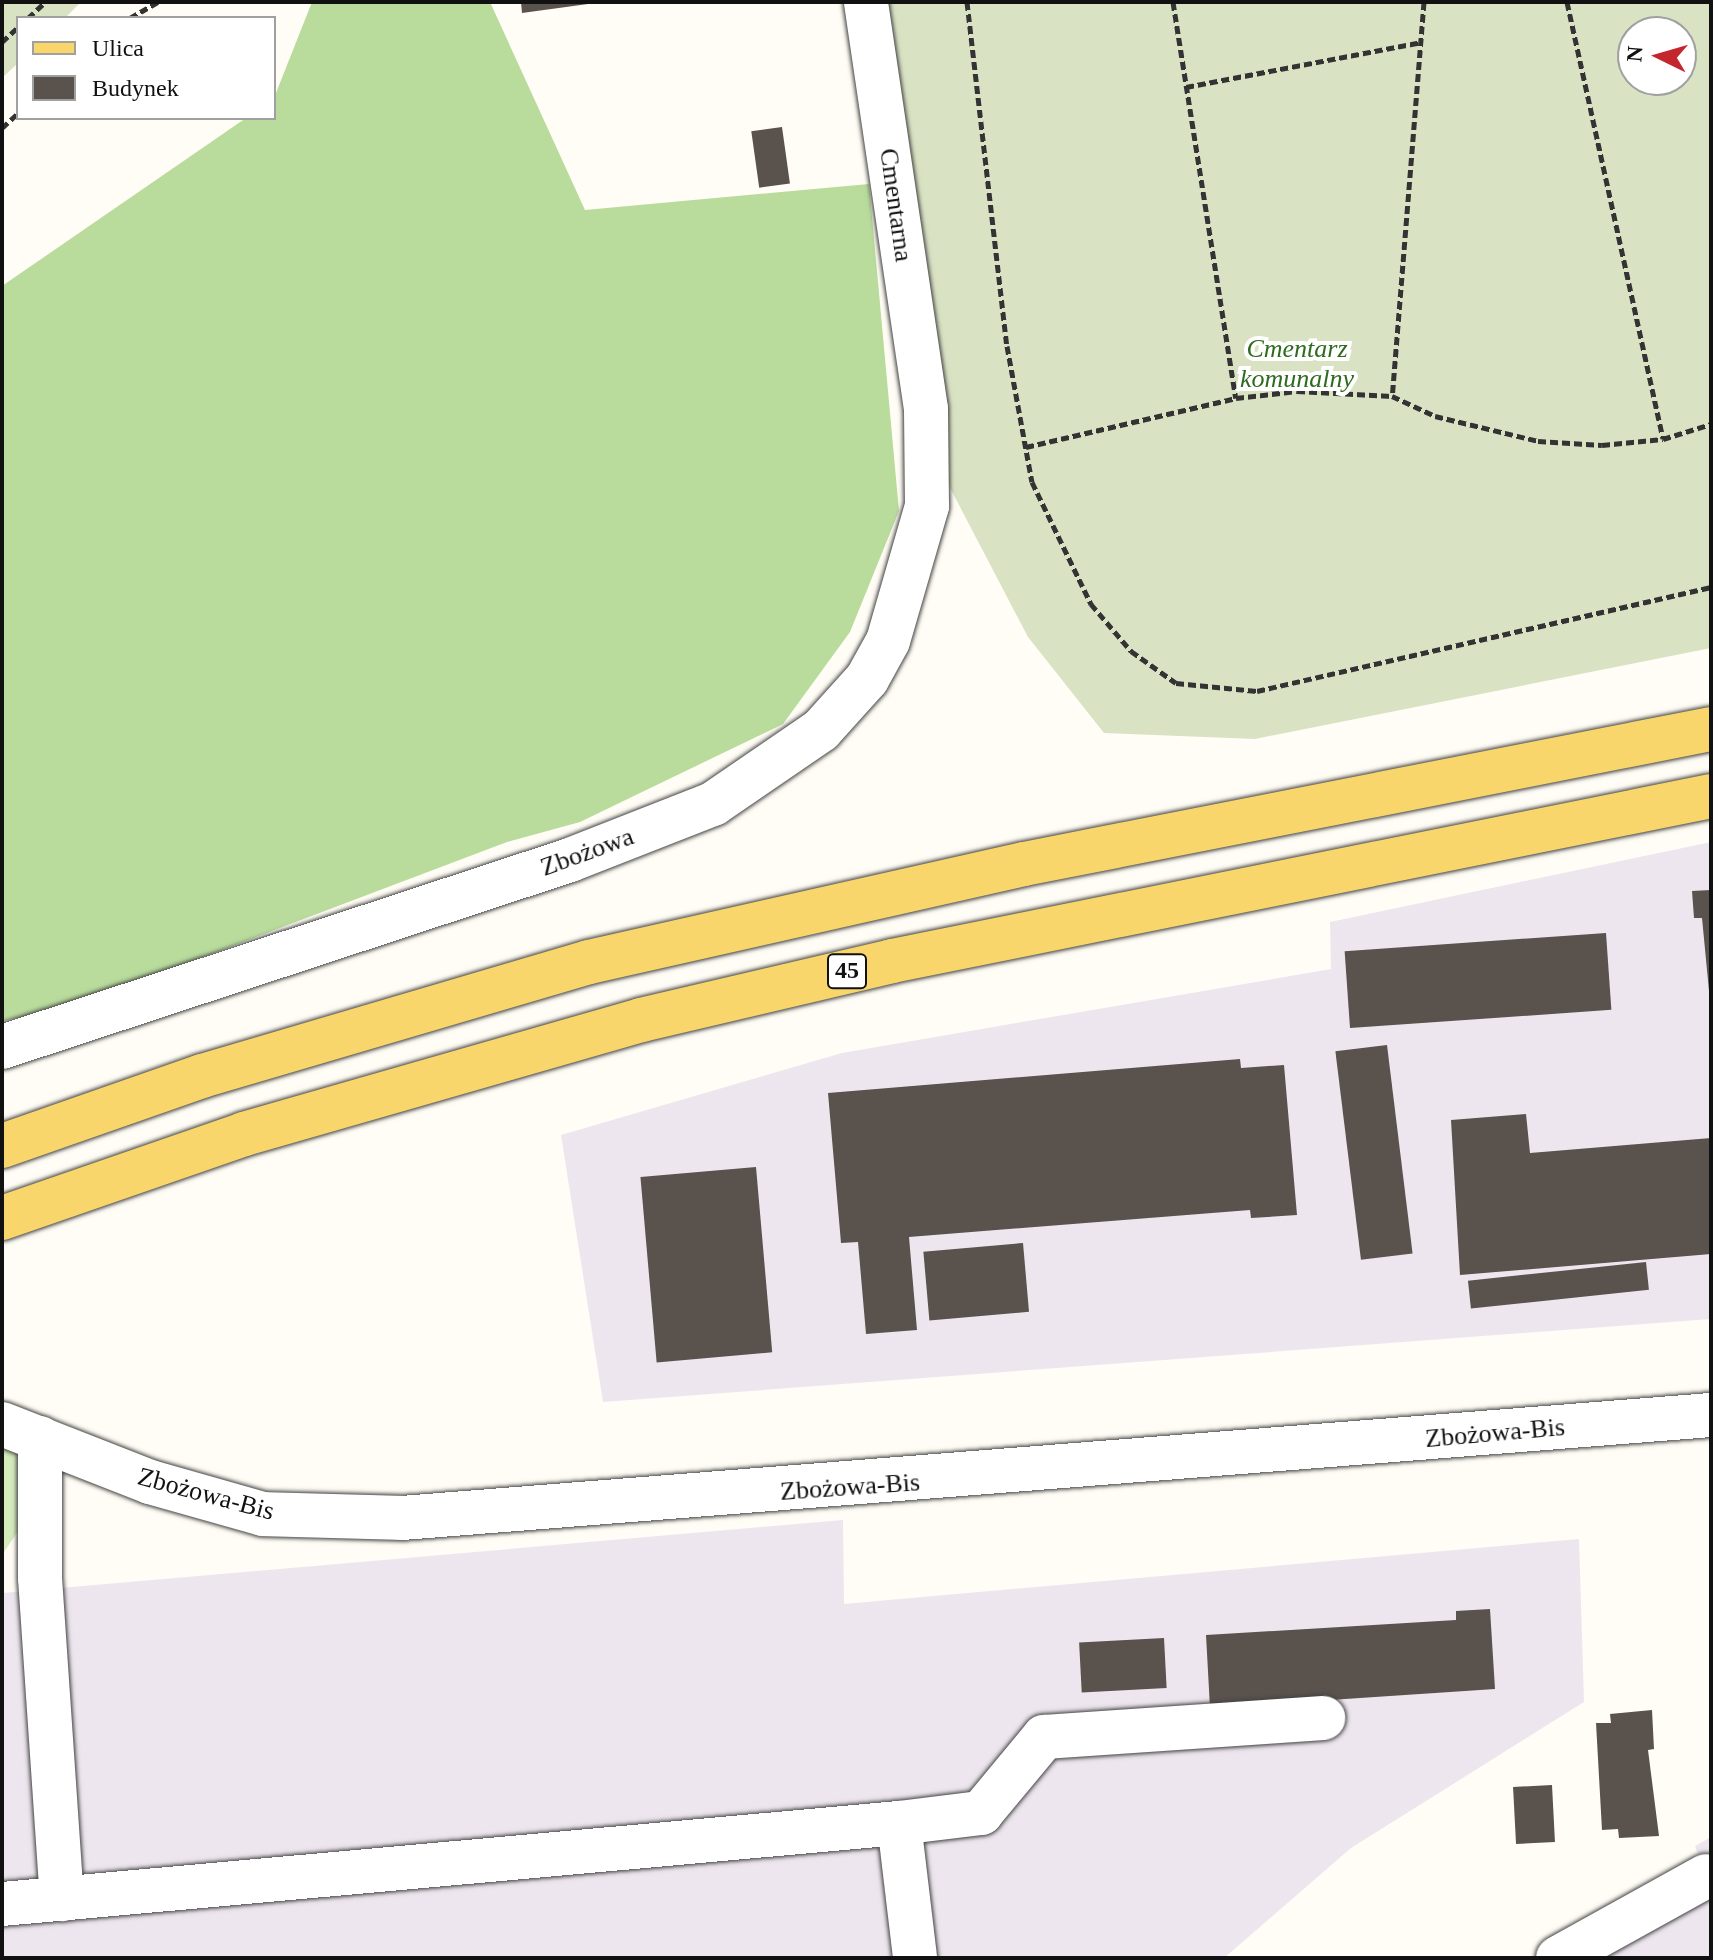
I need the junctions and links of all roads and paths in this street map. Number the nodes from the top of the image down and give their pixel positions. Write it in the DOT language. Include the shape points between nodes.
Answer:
graph roads {
  1 [pos="158,2"];
  2 [pos="866,2"];
  3 [pos="967,2"];
  4 [pos="1173,2"];
  5 [pos="1424,2"];
  6 [pos="1567,2"];
  7 [pos="134,16"];
  8 [pos="1421,42"];
  9 [pos="1186,87"];
  10 [pos="1392,396"];
  11 [pos="1236,398"];
  12 [pos="926,409"];
  13 [pos="1711,424"];
  14 [pos="1663,439"];
  15 [pos="1026,447"];
  16 [pos="1711,587"];
  17 [pos="1711,729"];
  18 [pos="1711,796"];
  19 [pos="2,1047"];
  20 [pos="2,1146"];
  21 [pos="2,1218"];
  22 [pos="1711,1415"];
  23 [pos="21,1431"];
  24 [pos="1323,1718"];
  25 [pos="899,1823"];
  26 [pos="1706,1876"];
  27 [pos="62,1899"];
  28 [pos="2,1904"];
  29 [pos="915,1958"];
  30 [pos="1558,1958"];
  1 -- 7 [label="path"];
  2 -- 12 [label="street, Cmentarna"];
  3 -- 15 [label="path"];
  4 -- 9 [label="path"];
  5 -- 8 [label="path"];
  6 -- 14 [label="path"];
  8 -- 9 [label="path"];
  8 -- 10 [label="path"];
  9 -- 11 [label="path"];
  10 -- 11 [label="path" via="1297,391"];
  10 -- 14 [label="path" via="1435,416 1538,441"];
  11 -- 15 [label="path"];
  12 -- 19 [label="street, Zbożowa" via="927,506 888,641 867,679 784,760 713,804 570,860"];
  13 -- 14 [label="path"];
  15 -- 16 [label="path" via="1055,538 1091,604 1142,659 1176,683 1216,692 1343,673"];
  17 -- 20 [label="main road" via="1024,864 589,962 202,1076"];
  18 -- 21 [label="main road, 45" via="969,945 656,1016 244,1134"];
  22 -- 23 [label="street, Zbożowa-Bis" via="402,1518 263,1514 150,1482"];
  23 -- 27 [label="street" via="40,1578"];
  24 -- 25 [label="street" via="1044,1737 981,1813"];
  25 -- 27 [label="street"];
  25 -- 29 [label="street"];
  26 -- 30 [label="street"];
  27 -- 28 [label="street"];
}
